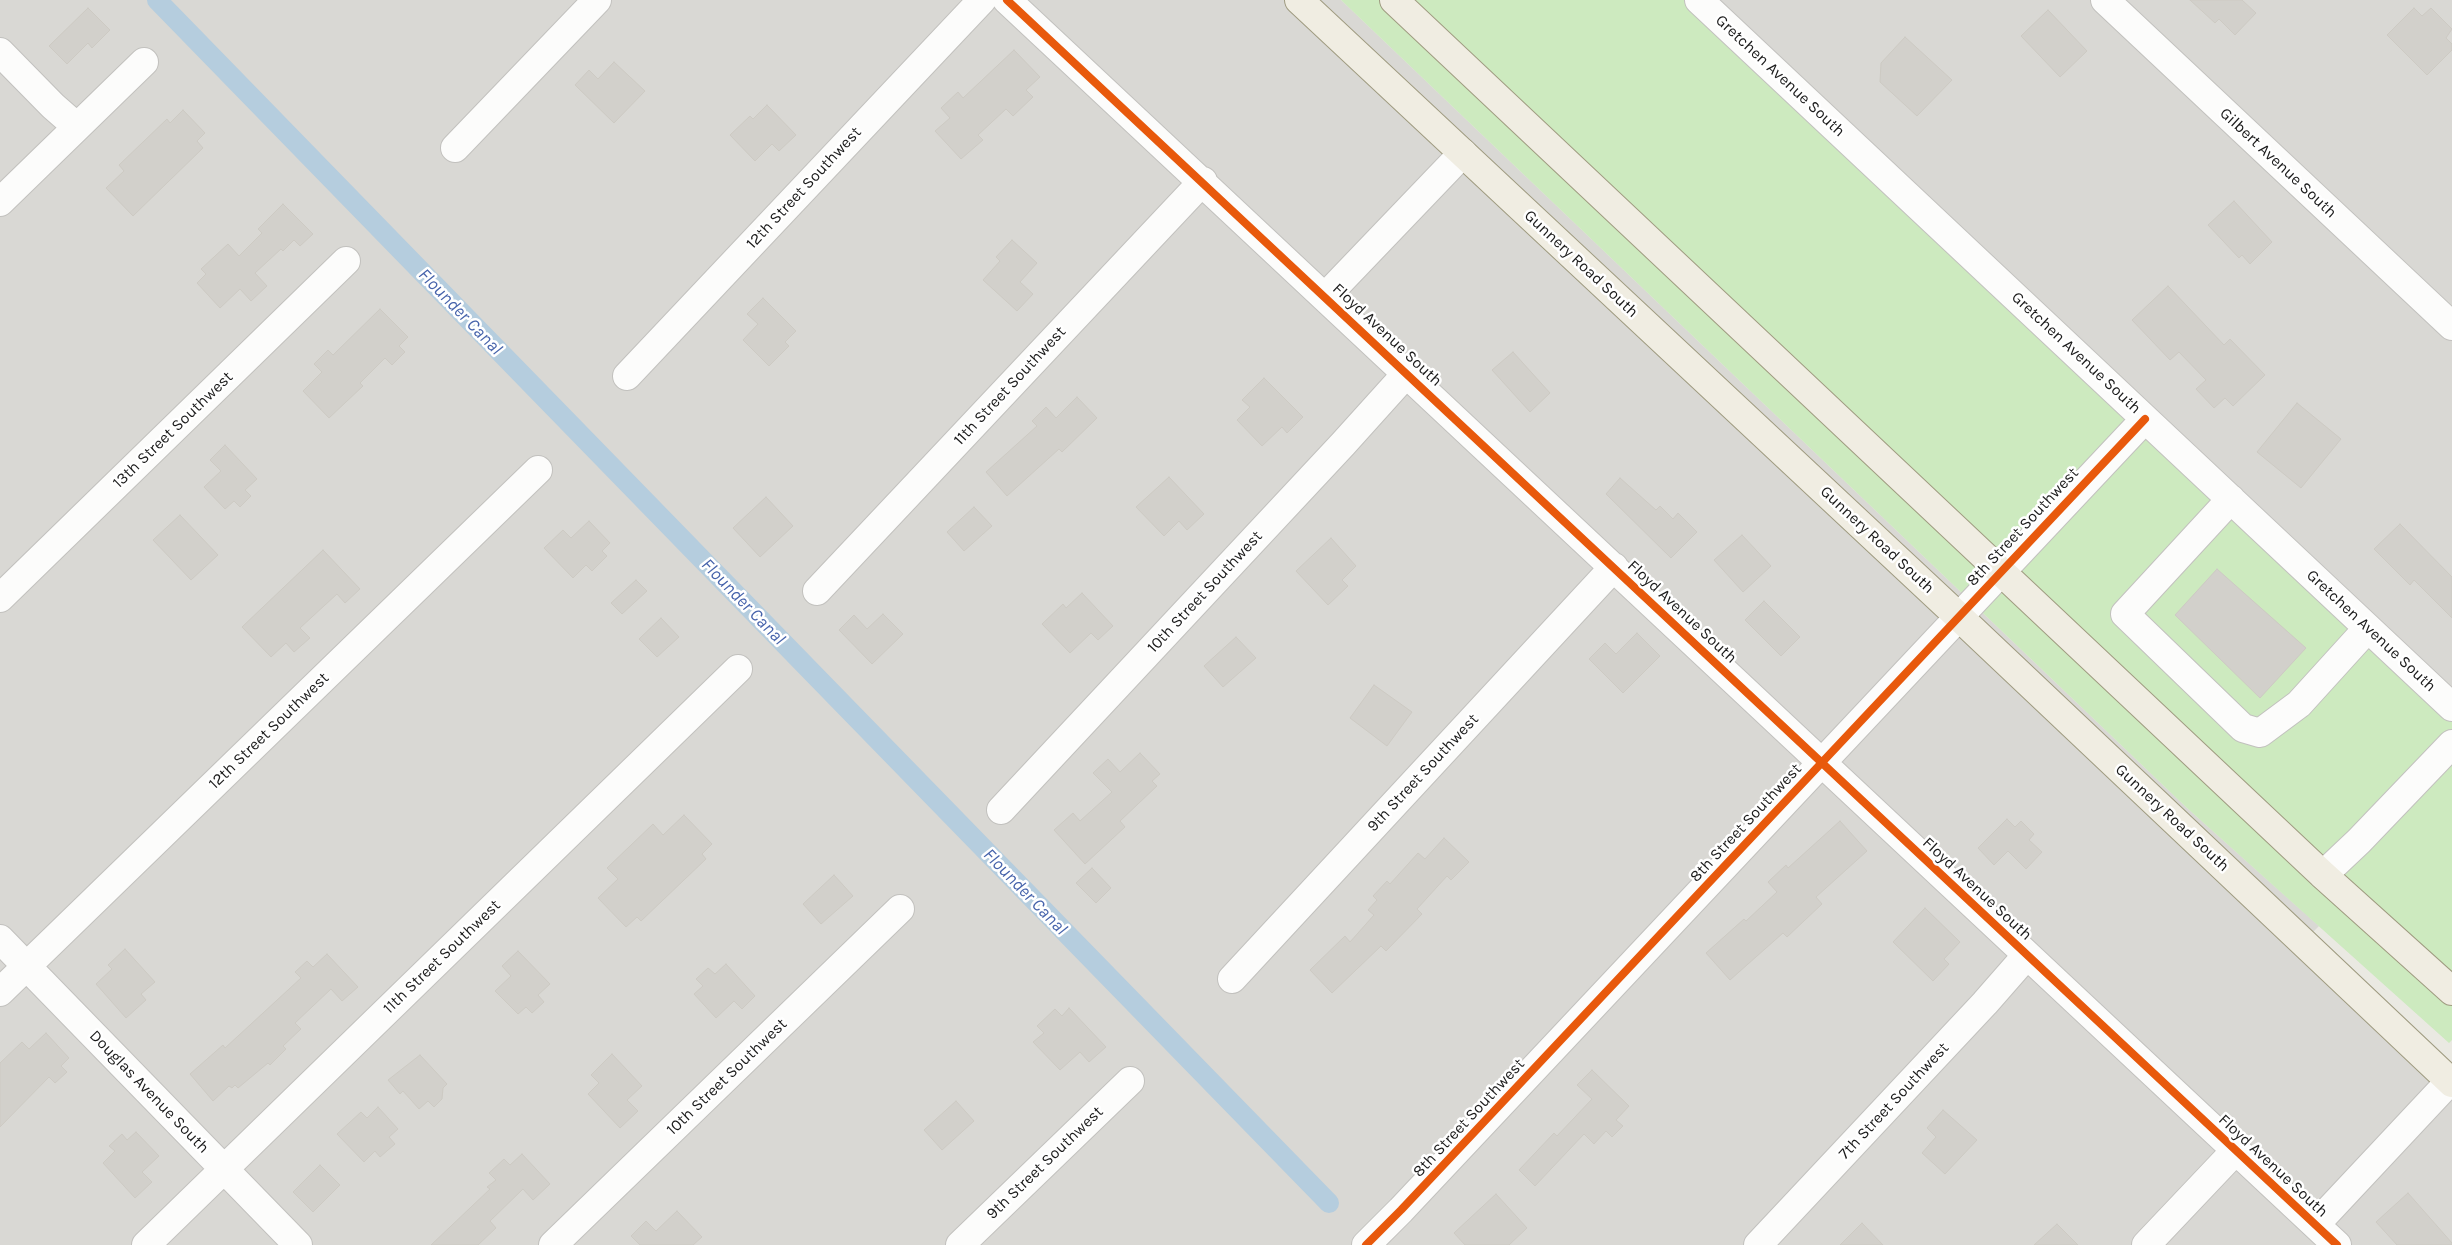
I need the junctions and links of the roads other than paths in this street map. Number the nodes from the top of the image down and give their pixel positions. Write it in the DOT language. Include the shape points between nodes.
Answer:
graph roads {
  1 [pos="597,0"];
  2 [pos="982,0"];
  3 [pos="1007,0"];
  4 [pos="1299,0"];
  5 [pos="1394,0"];
  6 [pos="1699,0"];
  7 [pos="2105,0"];
  8 [pos="0,52"];
  9 [pos="144,62"];
  10 [pos="77,127"];
  11 [pos="455,148"];
  12 [pos="1463,153"];
  13 [pos="1203,181"];
  14 [pos="0,202"];
  15 [pos="346,261"];
  16 [pos="1326,296"];
  17 [pos="2452,326"];
  18 [pos="1407,373"];
  19 [pos="626,376"];
  20 [pos="2145,418"];
  21 [pos="538,470"];
  22 [pos="2231,499"];
  23 [pos="1614,568"];
  24 [pos="2000,571"];
  25 [pos="817,591"];
  26 [pos="0,598"];
  27 [pos="1958,616"];
  28 [pos="2368,628"];
  29 [pos="738,669"];
  30 [pos="2452,707"];
  31 [pos="2452,744"];
  32 [pos="1822,762"];
  33 [pos="1001,810"];
  34 [pos="2323,875"];
  35 [pos="900,909"];
  36 [pos="0,939"];
  37 [pos="2027,954"];
  38 [pos="26,966"];
  39 [pos="1232,979"];
  40 [pos="2452,991"];
  41 [pos="0,992"];
  42 [pos="1130,1081"];
  43 [pos="2451,1082"];
  44 [pos="2236,1150"];
  45 [pos="225,1170"];
  46 [pos="2316,1224"];
  47 [pos="146,1245"];
  48 [pos="298,1245"];
  49 [pos="553,1245"];
  50 [pos="960,1245"];
  51 [pos="1366,1245"];
  52 [pos="1758,1245"];
  53 [pos="2146,1245"];
  54 [pos="2338,1245"];
  1 -- 11 [label="street"];
  2 -- 19 [label="street, 12th Street Southwest"];
  3 -- 13 [label="street, Floyd Avenue South"];
  4 -- 12 [label="main road, Gunnery Road South"];
  5 -- 24 [label="main road"];
  6 -- 20 [label="street, Gretchen Avenue South"];
  7 -- 17 [label="street, Gilbert Avenue South"];
  8 -- 10 [label="street"];
  9 -- 10 [label="street"];
  10 -- 14 [label="street"];
  12 -- 16 [label="street"];
  12 -- 27 [label="main road, Gunnery Road South"];
  13 -- 16 [label="street, Floyd Avenue South"];
  13 -- 25 [label="street, 11th Street Southwest"];
  15 -- 26 [label="street, 13th Street Southwest"];
  16 -- 18 [label="street, Floyd Avenue South"];
  18 -- 23 [label="street, Floyd Avenue South"];
  18 -- 33 [label="street, 10th Street Southwest"];
  20 -- 22 [label="street, Gretchen Avenue South"];
  20 -- 24 [label="street, 8th Street Southwest"];
  21 -- 38 [label="street, 12th Street Southwest"];
  22 -- 28 [label="street, Gretchen Avenue South"];
  22 -- 28 [label="street" via="2125,614 2243,728 2260,733 2300,704"];
  23 -- 32 [label="street, Floyd Avenue South"];
  23 -- 39 [label="street, 9th Street Southwest"];
  24 -- 27 [label="street, 8th Street Southwest"];
  24 -- 34 [label="main road"];
  27 -- 32 [label="street, 8th Street Southwest"];
  27 -- 43 [label="main road, Gunnery Road South"];
  28 -- 30 [label="street, Gretchen Avenue South"];
  29 -- 45 [label="street, 11th Street Southwest"];
  31 -- 34 [label="street"];
  32 -- 37 [label="street, Floyd Avenue South"];
  32 -- 51 [label="street, 8th Street Southwest"];
  34 -- 40 [label="main road"];
  35 -- 49 [label="street, 10th Street Southwest"];
  36 -- 38 [label="street, Douglas Avenue South"];
  37 -- 44 [label="street, Floyd Avenue South"];
  37 -- 52 [label="street, 7th Street Southwest"];
  38 -- 41 [label="street, 12th Street Southwest"];
  38 -- 45 [label="street, Douglas Avenue South"];
  42 -- 50 [label="street, 9th Street Southwest"];
  43 -- 46 [label="street"];
  44 -- 46 [label="street, Floyd Avenue South"];
  44 -- 53 [label="street"];
  45 -- 47 [label="street, 11th Street Southwest"];
  45 -- 48 [label="street, Douglas Avenue South"];
  46 -- 54 [label="street, Floyd Avenue South"];
}
